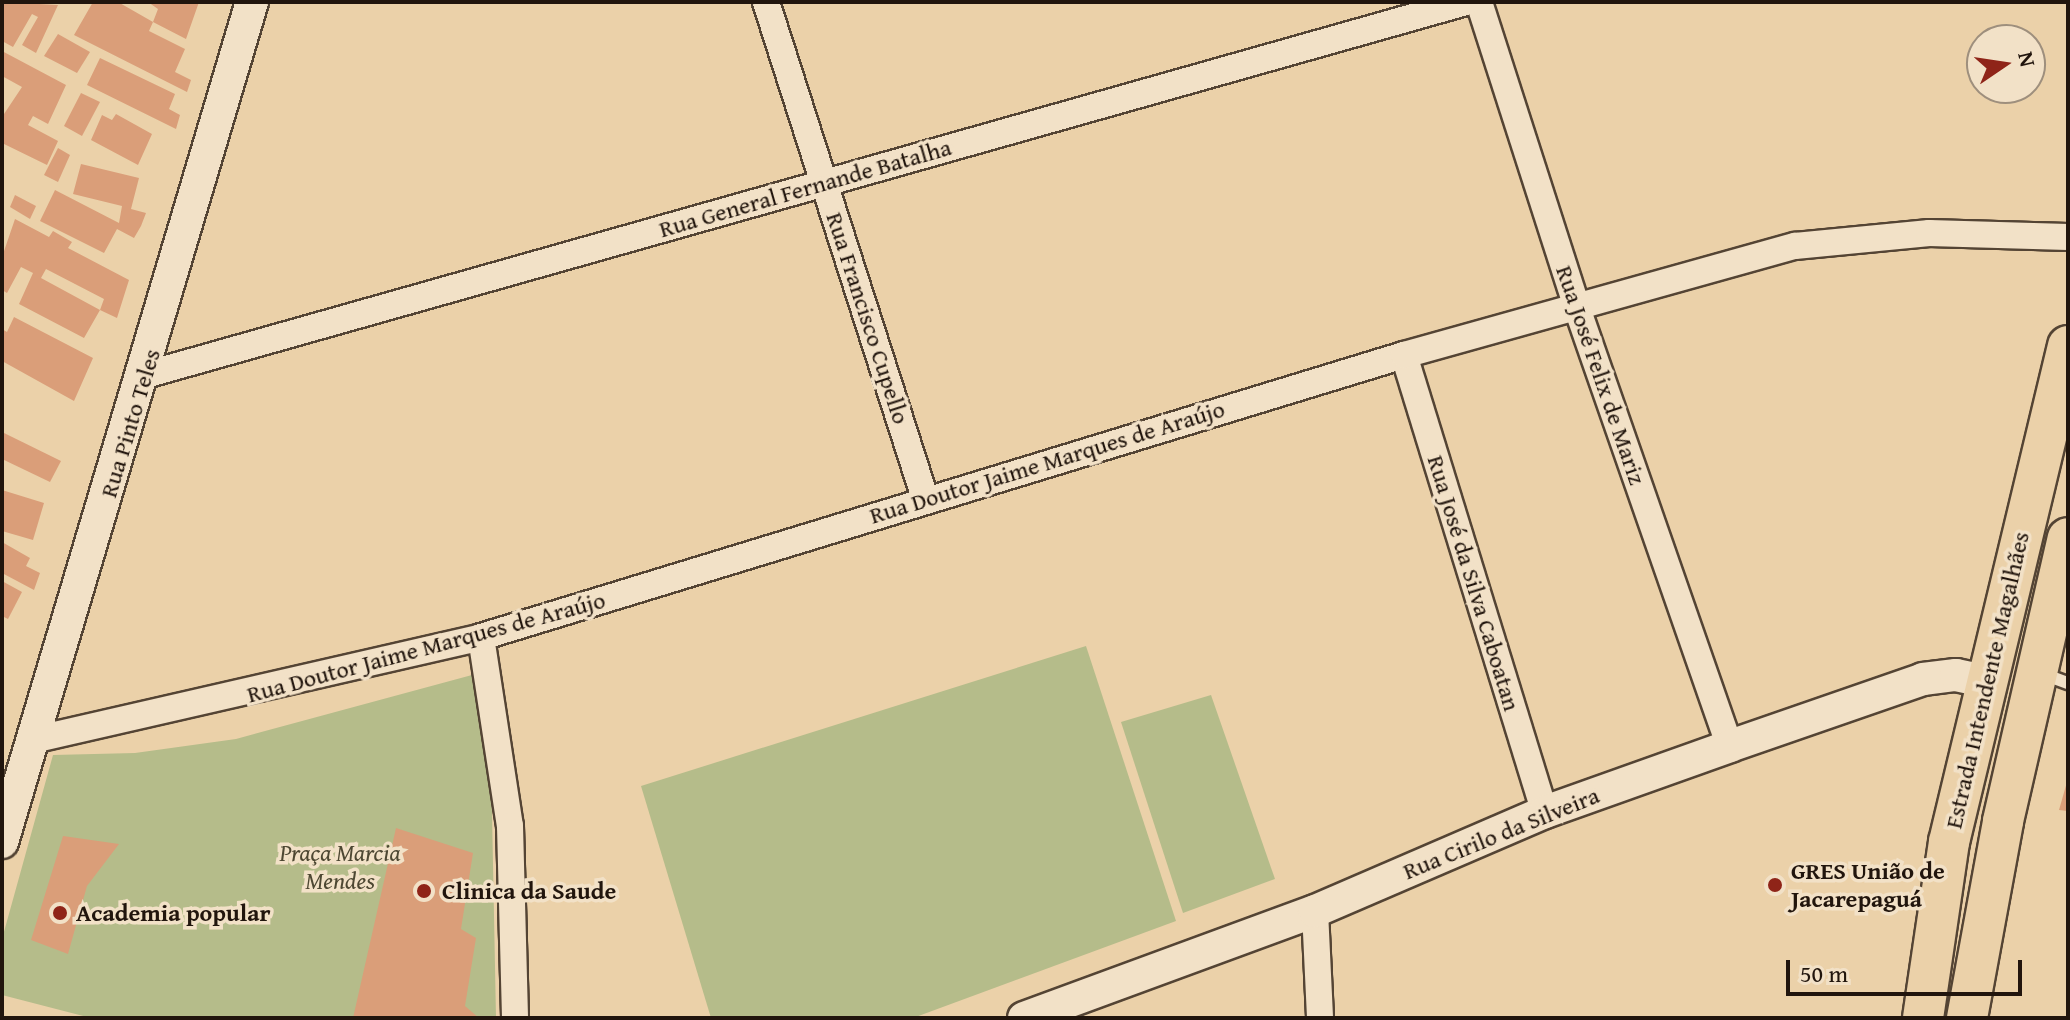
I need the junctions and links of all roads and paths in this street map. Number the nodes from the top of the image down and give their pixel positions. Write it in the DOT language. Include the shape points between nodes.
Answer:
graph roads {
  1 [pos="252,2"];
  2 [pos="766,2"];
  3 [pos="1466,2"];
  4 [pos="1479,2"];
  5 [pos="825,182"];
  6 [pos="2068,237"];
  7 [pos="1576,305"];
  8 [pos="2068,346"];
  9 [pos="1404,355"];
  10 [pos="145,375"];
  11 [pos="925,498"];
  12 [pos="2068,538"];
  13 [pos="481,637"];
  14 [pos="2052,677"];
  15 [pos="1985,681"];
  16 [pos="33,740"];
  17 [pos="1730,746"];
  18 [pos="1545,812"];
  19 [pos="2,842"];
  20 [pos="1315,911"];
  21 [pos="515,1018"];
  22 [pos="1024,1018"];
  23 [pos="1320,1018"];
  24 [pos="1923,1018"];
  25 [pos="1967,1018"];
  1 -- 10 [label="street, Rua Pinto Teles"];
  2 -- 5 [label="street, Rua Francisco Cupello"];
  3 -- 5 [label="street, Rua General Fernande Batalha"];
  4 -- 7 [label="street, Rua José Felix de Mariz"];
  5 -- 10 [label="street, Rua General Fernande Batalha"];
  5 -- 11 [label="street, Rua Francisco Cupello"];
  6 -- 7 [label="street, Rua Doutor Jaime Marques de Araújo" via="1853,237"];
  7 -- 9 [label="street, Rua Doutor Jaime Marques de Araújo"];
  7 -- 17 [label="street, Rua José Felix de Mariz"];
  8 -- 15 [label="main road, Estrada Intendente Magalhães"];
  9 -- 11 [label="street, Rua Doutor Jaime Marques de Araújo"];
  9 -- 18 [label="street, Rua José da Silva Caboatan"];
  10 -- 16 [label="street, Rua Pinto Teles"];
  11 -- 13 [label="street, Rua Doutor Jaime Marques de Araújo"];
  12 -- 14 [label="main road, Estrada Intendente Magalhães"];
  13 -- 16 [label="street, Rua Doutor Jaime Marques de Araújo"];
  13 -- 21 [label="street" via="510,826"];
  14 -- 25 [label="main road, Estrada Intendente Magalhães"];
  15 -- 17 [label="street, Rua Cirilo da Silveira" via="1956,675 1923,679"];
  15 -- 24 [label="main road, Estrada Intendente Magalhães" via="1949,842"];
  16 -- 19 [label="street, Rua Pinto Teles"];
  17 -- 18 [label="street, Rua Cirilo da Silveira"];
  18 -- 20 [label="street, Rua Cirilo da Silveira"];
  20 -- 22 [label="street, Rua Cirilo da Silveira"];
  20 -- 23 [label="street"];
}
